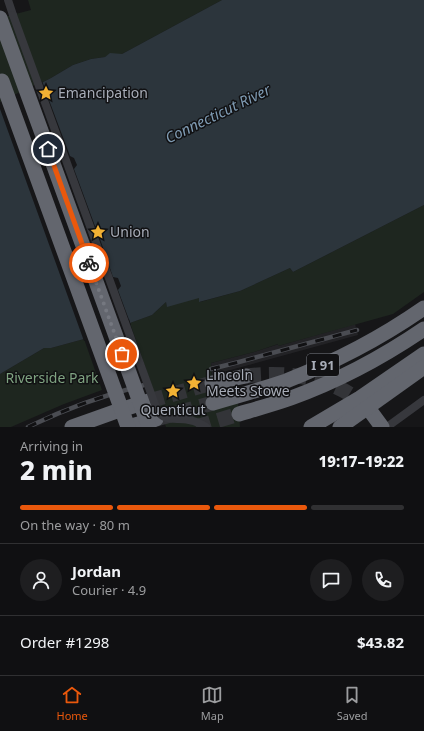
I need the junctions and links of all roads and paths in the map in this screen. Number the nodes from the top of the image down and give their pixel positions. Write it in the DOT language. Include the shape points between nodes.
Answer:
graph roads {
  1 [pos="8,0"];
  2 [pos="0,18"];
  3 [pos="0,75"];
  4 [pos="424,308"];
  5 [pos="424,329"];
  6 [pos="424,354"];
  7 [pos="424,367"];
  8 [pos="246,376"];
  9 [pos="212,383"];
  10 [pos="424,400"];
  11 [pos="150,401"];
  12 [pos="213,403"];
  13 [pos="371,412"];
  14 [pos="239,418"];
  15 [pos="152,423"];
  16 [pos="72,427"];
  17 [pos="128,427"];
  18 [pos="206,427"];
  19 [pos="311,427"];
  20 [pos="340,427"];
  21 [pos="382,427"];
  22 [pos="387,427"];
  1 -- 18 [label="street, bridge" via="158,410 168,419 188,420"];
  2 -- 15 [label="highway, bridge"];
  3 -- 17 [label="highway, bridge"];
  4 -- 12 [label="highway, I 91" via="387,333 342,357 284,381"];
  5 -- 14 [label="highway" via="347,374"];
  6 -- 19 [label="highway" via="360,398"];
  7 -- 20 [label="highway"];
  8 -- 9 [label="highway"];
  10 -- 22 [label="street"];
  11 -- 16 [label="highway"];
  13 -- 21 [label="highway"];
  15 -- 17 [label="highway"];
}
